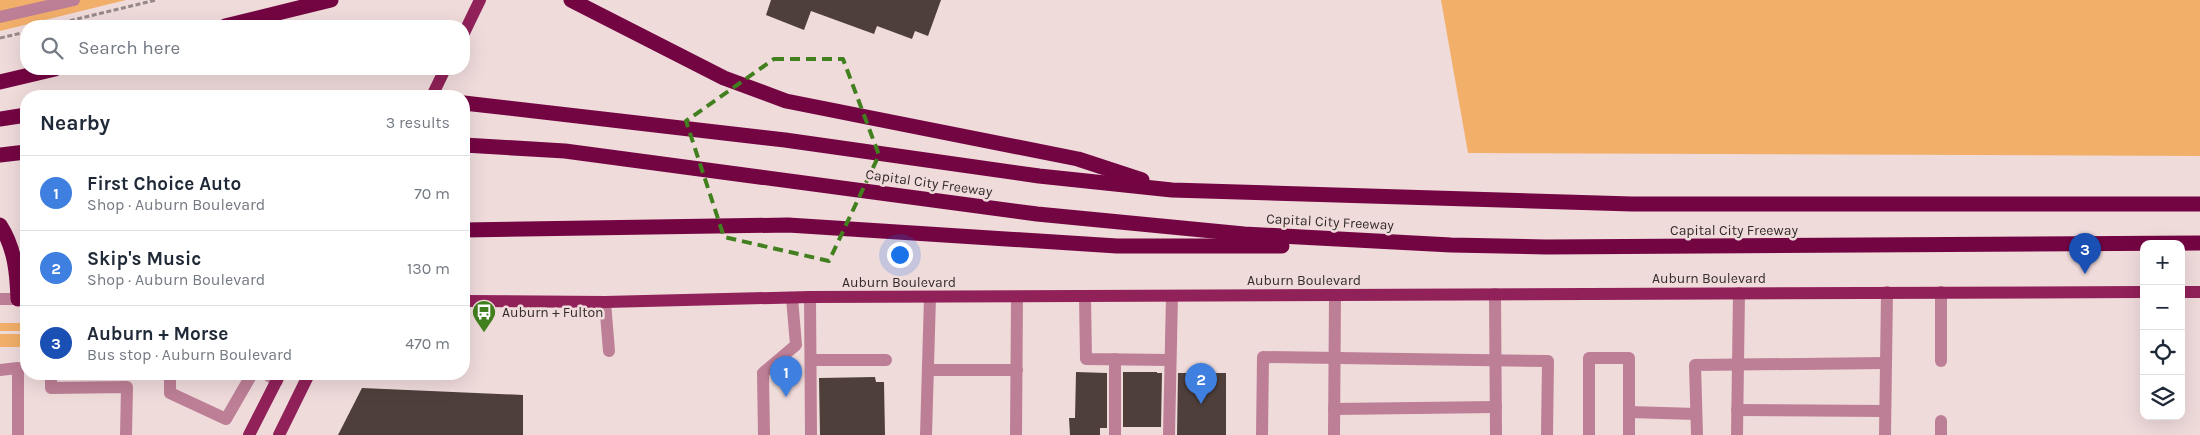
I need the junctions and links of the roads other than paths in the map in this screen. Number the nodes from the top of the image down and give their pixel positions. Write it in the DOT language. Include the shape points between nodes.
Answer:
graph roads {
  1 [pos="74,0"];
  2 [pos="331,0"];
  3 [pos="480,0"];
  4 [pos="571,0"];
  5 [pos="0,17"];
  6 [pos="249,20"];
  7 [pos="470,20"];
  8 [pos="30,75"];
  9 [pos="442,75"];
  10 [pos="0,82"];
  11 [pos="435,90"];
  12 [pos="470,104"];
  13 [pos="20,116"];
  14 [pos="0,119"];
  15 [pos="470,146"];
  16 [pos="20,153"];
  17 [pos="0,155"];
  18 [pos="1172,190"];
  19 [pos="2200,204"];
  20 [pos="0,225"];
  21 [pos="470,230"];
  22 [pos="2200,243"];
  23 [pos="1451,245"];
  24 [pos="20,287"];
  25 [pos="1887,292"];
  26 [pos="1941,292"];
  27 [pos="2140,292"];
  28 [pos="2185,292"];
  29 [pos="2200,292"];
  30 [pos="1739,293"];
  31 [pos="1495,294"];
  32 [pos="1335,295"];
  33 [pos="1085,296"];
  34 [pos="1172,296"];
  35 [pos="810,297"];
  36 [pos="930,297"];
  37 [pos="1017,297"];
  38 [pos="792,298"];
  39 [pos="20,299"];
  40 [pos="0,300"];
  41 [pos="470,302"];
  42 [pos="605,302"];
  43 [pos="609,351"];
  44 [pos="1335,359"];
  45 [pos="811,360"];
  46 [pos="886,360"];
  47 [pos="1114,360"];
  48 [pos="1170,360"];
  49 [pos="1495,360"];
  50 [pos="1941,361"];
  51 [pos="1886,363"];
  52 [pos="1736,364"];
  53 [pos="0,370"];
  54 [pos="928,370"];
  55 [pos="1016,370"];
  56 [pos="51,380"];
  57 [pos="170,380"];
  58 [pos="249,380"];
  59 [pos="272,380"];
  60 [pos="306,380"];
  61 [pos="1496,407"];
  62 [pos="1334,409"];
  63 [pos="1737,410"];
  64 [pos="1885,411"];
  65 [pos="1629,412"];
  66 [pos="1696,414"];
  67 [pos="1941,420"];
  68 [pos="18,435"];
  69 [pos="126,435"];
  70 [pos="249,435"];
  71 [pos="278,435"];
  72 [pos="764,435"];
  73 [pos="811,435"];
  74 [pos="926,435"];
  75 [pos="1016,435"];
  76 [pos="1115,435"];
  77 [pos="1169,435"];
  78 [pos="1262,435"];
  79 [pos="1334,435"];
  80 [pos="1496,435"];
  81 [pos="1547,435"];
  82 [pos="1590,435"];
  83 [pos="1629,435"];
  84 [pos="1697,435"];
  85 [pos="1737,435"];
  86 [pos="1885,435"];
  87 [pos="1940,435"];
  1 -- 5 [label="street"];
  2 -- 6 [label="highway"];
  3 -- 7 [label="main road"];
  4 -- 18 [label="highway" via="724,78 786,101 1078,159"];
  8 -- 10 [label="highway"];
  9 -- 11 [label="main road"];
  12 -- 18 [label="highway, Capital City Freeway"];
  13 -- 14 [label="highway"];
  15 -- 23 [label="highway, Capital City Freeway" via="565,151 1037,214 1244,234"];
  16 -- 17 [label="highway"];
  18 -- 19 [label="highway, Capital City Freeway" via="1632,204"];
  20 -- 24 [label="highway" via="16,264"];
  21 -- 23 [label="highway" via="788,225 1117,246"];
  22 -- 23 [label="highway, Capital City Freeway"];
  25 -- 26 [label="main road, Auburn Boulevard"];
  25 -- 30 [label="main road, Auburn Boulevard"];
  25 -- 51 [label="street"];
  26 -- 27 [label="main road, Auburn Boulevard"];
  26 -- 50 [label="street"];
  28 -- 29 [label="main road"];
  30 -- 31 [label="main road, Auburn Boulevard"];
  30 -- 52 [label="street"];
  31 -- 32 [label="main road, Auburn Boulevard"];
  31 -- 49 [label="street"];
  32 -- 34 [label="main road, Auburn Boulevard"];
  32 -- 44 [label="street"];
  33 -- 34 [label="main road, Auburn Boulevard"];
  33 -- 37 [label="main road, Auburn Boulevard"];
  33 -- 47 [label="street" via="1086,359"];
  34 -- 48 [label="street"];
  35 -- 36 [label="main road, Auburn Boulevard"];
  35 -- 38 [label="main road, Auburn Boulevard"];
  35 -- 45 [label="street"];
  36 -- 37 [label="main road, Auburn Boulevard"];
  36 -- 54 [label="street"];
  37 -- 55 [label="street"];
  38 -- 42 [label="main road, Auburn Boulevard"];
  38 -- 72 [label="street" via="796,345 763,373"];
  39 -- 40 [label="street"];
  41 -- 42 [label="main road, Auburn Boulevard"];
  42 -- 43 [label="street"];
  44 -- 49 [label="street"];
  44 -- 62 [label="street"];
  44 -- 78 [label="street" via="1263,357"];
  45 -- 46 [label="street"];
  45 -- 73 [label="street"];
  47 -- 48 [label="street"];
  47 -- 76 [label="street"];
  48 -- 77 [label="street"];
  49 -- 61 [label="street"];
  49 -- 81 [label="street" via="1548,361"];
  51 -- 52 [label="street"];
  51 -- 64 [label="street"];
  52 -- 63 [label="street"];
  52 -- 66 [label="street" via="1695,365"];
  53 -- 68 [label="street" via="18,368"];
  54 -- 55 [label="street"];
  54 -- 74 [label="street"];
  55 -- 75 [label="street"];
  56 -- 69 [label="street" via="51,388 127,387"];
  57 -- 58 [label="street" via="170,393 226,419"];
  59 -- 70 [label="main road"];
  60 -- 71 [label="main road"];
  61 -- 62 [label="street"];
  61 -- 80 [label="street"];
  62 -- 79 [label="street"];
  63 -- 64 [label="street"];
  63 -- 85 [label="street"];
  64 -- 86 [label="street"];
  65 -- 66 [label="street"];
  65 -- 82 [label="street" via="1629,358 1589,358"];
  65 -- 83 [label="street"];
  66 -- 84 [label="street"];
  67 -- 87 [label="street"];
}
